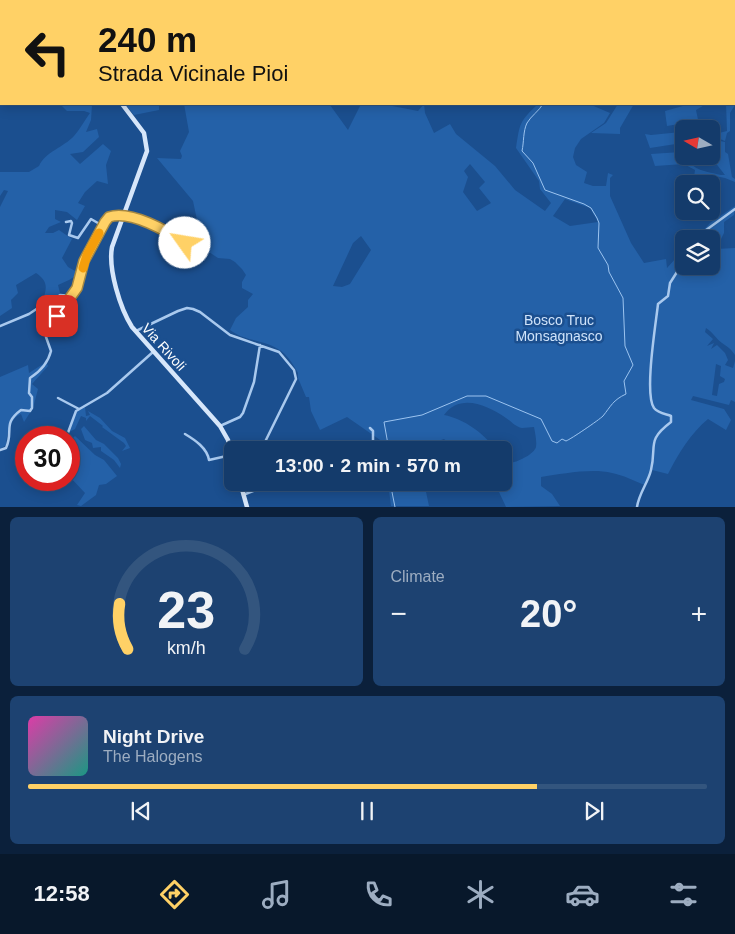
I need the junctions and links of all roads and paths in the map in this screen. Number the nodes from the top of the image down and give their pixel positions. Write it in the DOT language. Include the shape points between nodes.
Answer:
graph roads {
  1 [pos="123,105"];
  2 [pos="735,209"];
  3 [pos="122,216"];
  4 [pos="66,222"];
  5 [pos="103,226"];
  6 [pos="706,230"];
  7 [pos="185,243"];
  8 [pos="675,275"];
  9 [pos="72,296"];
  10 [pos="0,326"];
  11 [pos="135,332"];
  12 [pos="260,344"];
  13 [pos="153,352"];
  14 [pos="58,398"];
  15 [pos="79,409"];
  16 [pos="71,426"];
  17 [pos="220,426"];
  18 [pos="370,428"];
  19 [pos="184,434"];
  20 [pos="228,441"];
  21 [pos="265,441"];
  22 [pos="373,441"];
  23 [pos="0,450"];
  24 [pos="224,457"];
  25 [pos="243,491"];
  26 [pos="253,491"];
  27 [pos="244,495"];
  28 [pos="247,506"];
  29 [pos="637,506"];
  1 -- 3 [label="street, Via Rivoli" via="144,133 146,156"];
  2 -- 6 [label="street"];
  3 -- 5 [label="street" via="109,217"];
  3 -- 7 [label="street" via="156,226"];
  3 -- 11 [label="street, Via Rivoli" via="112,247 111,268 126,316"];
  4 -- 5 [label="street" via="72,223 69,235 78,238 91,220"];
  5 -- 9 [label="street" via="84,261"];
  8 -- 29 [label="street" via="668,296 658,304 651,397 654,407 671,416 671,422 655,437 651,469"];
  9 -- 10 [label="street" via="60,294 52,302"];
  9 -- 23 [label="street" via="50,323 46,336 51,348 43,369 30,378 32,408 14,415 9,423 10,441 6,448"];
  11 -- 12 [label="street" via="187,308 200,312 230,335"];
  11 -- 13 [label="street, Via Rivoli"];
  12 -- 17 [label="street" via="254,382 243,413"];
  12 -- 21 [label="street" via="279,352 294,370 296,379"];
  13 -- 15 [label="street" via="107,393"];
  13 -- 17 [label="street, Via Rivoli"];
  14 -- 15 [label="street"];
  15 -- 16 [label="street"];
  17 -- 20 [label="street, Via Rivoli"];
  18 -- 22 [label="street"];
  19 -- 24 [label="street, Via Rivoli" via="208,453 209,460"];
  25 -- 27 [label="street"];
  26 -- 27 [label="street"];
  27 -- 28 [label="street"];
}
